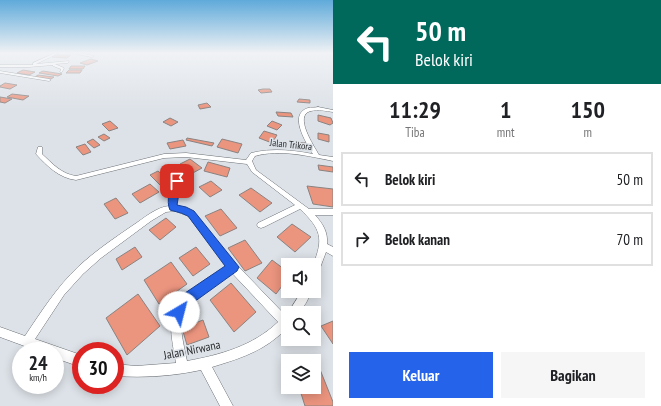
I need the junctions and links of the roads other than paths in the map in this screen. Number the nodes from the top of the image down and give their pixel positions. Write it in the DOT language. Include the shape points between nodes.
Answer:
graph roads {
  1 [pos="0,72"];
  2 [pos="0,77"];
  3 [pos="24,80"];
  4 [pos="49,80"];
  5 [pos="333,111"];
  6 [pos="40,148"];
  7 [pos="317,156"];
  8 [pos="333,159"];
  9 [pos="249,160"];
  10 [pos="177,181"];
  11 [pos="300,206"];
  12 [pos="173,208"];
  13 [pos="307,212"];
  14 [pos="333,212"];
  15 [pos="261,225"];
  16 [pos="322,245"];
  17 [pos="333,252"];
  18 [pos="319,258"];
  19 [pos="233,267"];
  20 [pos="281,315"];
  21 [pos="281,326"];
  22 [pos="0,332"];
  23 [pos="27,342"];
  24 [pos="204,364"];
  25 [pos="182,368"];
  26 [pos="124,371"];
  27 [pos="227,406"];
  1 -- 4 [label="street"];
  2 -- 3 [label="street"];
  5 -- 7 [label="street" via="315,108 307,110 300,120 301,128"];
  6 -- 9 [label="street" via="39,154 57,171 71,178 164,156 186,155"];
  7 -- 8 [label="street, Jalan Trikora"];
  7 -- 9 [label="street, Jalan Trikora" via="265,151 254,154"];
  9 -- 11 [label="street" via="254,171"];
  10 -- 12 [label="street"];
  11 -- 13 [label="street"];
  11 -- 15 [label="street"];
  12 -- 19 [label="street" via="183,209 191,214"];
  12 -- 23 [label="street" via="165,209 148,218 98,255 61,292"];
  13 -- 14 [label="street"];
  13 -- 16 [label="street" via="322,230"];
  16 -- 17 [label="street"];
  16 -- 18 [label="street"];
  19 -- 20 [label="street"];
  19 -- 25 [label="street" via="189,298 181,307 176,324"];
  21 -- 24 [label="street, Jalan Nirwana" via="248,349"];
  22 -- 23 [label="street"];
  24 -- 25 [label="street, Jalan Nirwana"];
  24 -- 27 [label="street"];
  25 -- 26 [label="street, Jalan Nirwana"];
}
